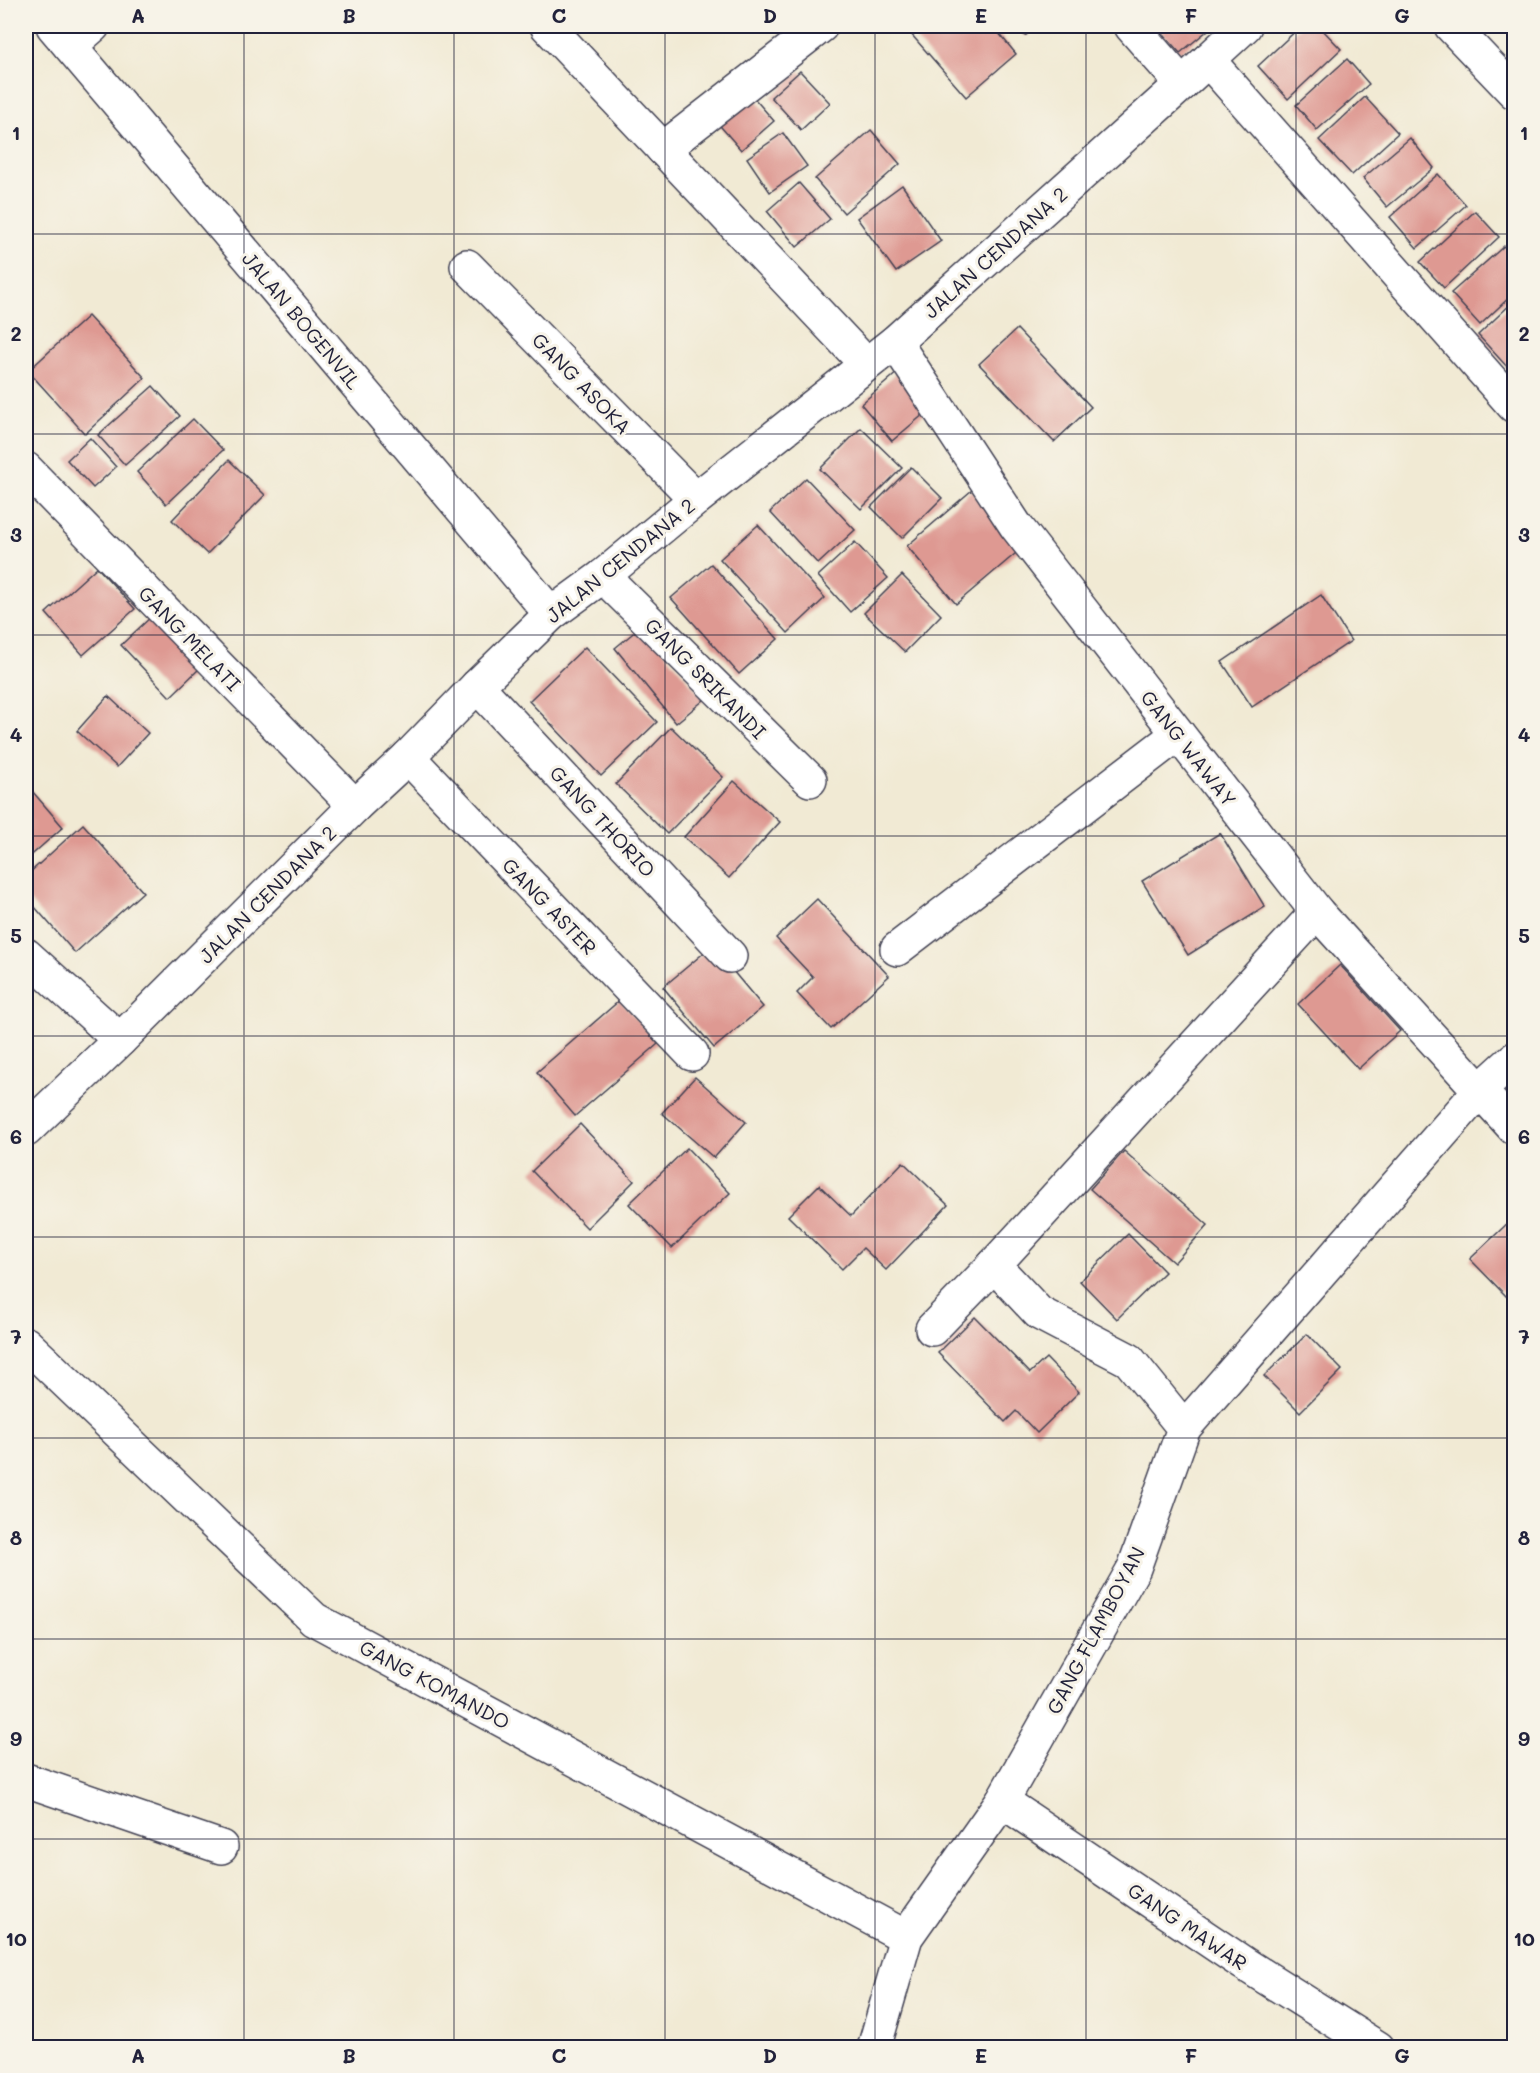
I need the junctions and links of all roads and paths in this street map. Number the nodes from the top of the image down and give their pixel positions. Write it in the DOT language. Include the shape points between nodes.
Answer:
graph roads {
  1 [pos="547,26"];
  2 [pos="821,26"];
  3 [pos="1131,26"];
  4 [pos="1245,26"];
  5 [pos="1451,26"];
  6 [pos="72,32"];
  7 [pos="1208,60"];
  8 [pos="1182,84"];
  9 [pos="1515,92"];
  10 [pos="663,148"];
  11 [pos="467,266"];
  12 [pos="895,342"];
  13 [pos="866,363"];
  14 [pos="1515,406"];
  15 [pos="26,469"];
  16 [pos="696,499"];
  17 [pos="603,576"];
  18 [pos="551,614"];
  19 [pos="477,686"];
  20 [pos="1178,734"];
  21 [pos="408,757"];
  22 [pos="810,780"];
  23 [pos="355,806"];
  24 [pos="1317,912"];
  25 [pos="897,949"];
  26 [pos="26,955"];
  27 [pos="730,956"];
  28 [pos="120,1040"];
  29 [pos="692,1054"];
  30 [pos="1515,1059"];
  31 [pos="1481,1089"];
  32 [pos="1515,1128"];
  33 [pos="26,1130"];
  34 [pos="994,1265"];
  35 [pos="932,1329"];
  36 [pos="26,1344"];
  37 [pos="1185,1428"];
  38 [pos="26,1780"];
  39 [pos="1002,1801"];
  40 [pos="221,1847"];
  41 [pos="906,1937"];
  42 [pos="874,2048"];
  43 [pos="1378,2048"];
  1 -- 10 [label="street"];
  2 -- 10 [label="street"];
  3 -- 8 [label="street"];
  4 -- 7 [label="street, JALAN CENDANA 2"];
  5 -- 9 [label="street"];
  6 -- 18 [label="street, JALAN BOGENVIL"];
  7 -- 8 [label="street, JALAN CENDANA 2"];
  7 -- 14 [label="street"];
  8 -- 12 [label="street, JALAN CENDANA 2"];
  10 -- 13 [label="street"];
  11 -- 16 [label="street, GANG ASOKA"];
  12 -- 13 [label="street, JALAN CENDANA 2"];
  12 -- 20 [label="street, GANG WAWAY" via="1016,526"];
  13 -- 16 [label="street, JALAN CENDANA 2"];
  15 -- 23 [label="street, GANG MELATI"];
  16 -- 17 [label="street, JALAN CENDANA 2"];
  17 -- 18 [label="street, JALAN CENDANA 2"];
  17 -- 22 [label="street, GANG SRIKANDI"];
  18 -- 19 [label="street, JALAN CENDANA 2"];
  19 -- 21 [label="street, JALAN CENDANA 2"];
  19 -- 27 [label="street, GANG THORIO"];
  20 -- 24 [label="street, GANG WAWAY"];
  20 -- 25 [label="street"];
  21 -- 23 [label="street, JALAN CENDANA 2"];
  21 -- 29 [label="street, GANG ASTER"];
  23 -- 28 [label="street, JALAN CENDANA 2"];
  24 -- 31 [label="street, GANG WAWAY"];
  24 -- 34 [label="street"];
  26 -- 28 [label="street"];
  28 -- 33 [label="street, JALAN CENDANA 2"];
  30 -- 31 [label="street"];
  31 -- 32 [label="street, GANG WAWAY"];
  31 -- 37 [label="street"];
  34 -- 35 [label="street"];
  34 -- 37 [label="street" via="1039,1313 1129,1360"];
  36 -- 41 [label="street, GANG KOMANDO" via="314,1619"];
  37 -- 39 [label="street, GANG FLAMBOYAN" via="1134,1568"];
  38 -- 40 [label="street"];
  39 -- 41 [label="street, GANG FLAMBOYAN"];
  39 -- 43 [label="street, GANG MAWAR" via="1243,1963"];
  41 -- 42 [label="street, GANG FLAMBOYAN"];
}
